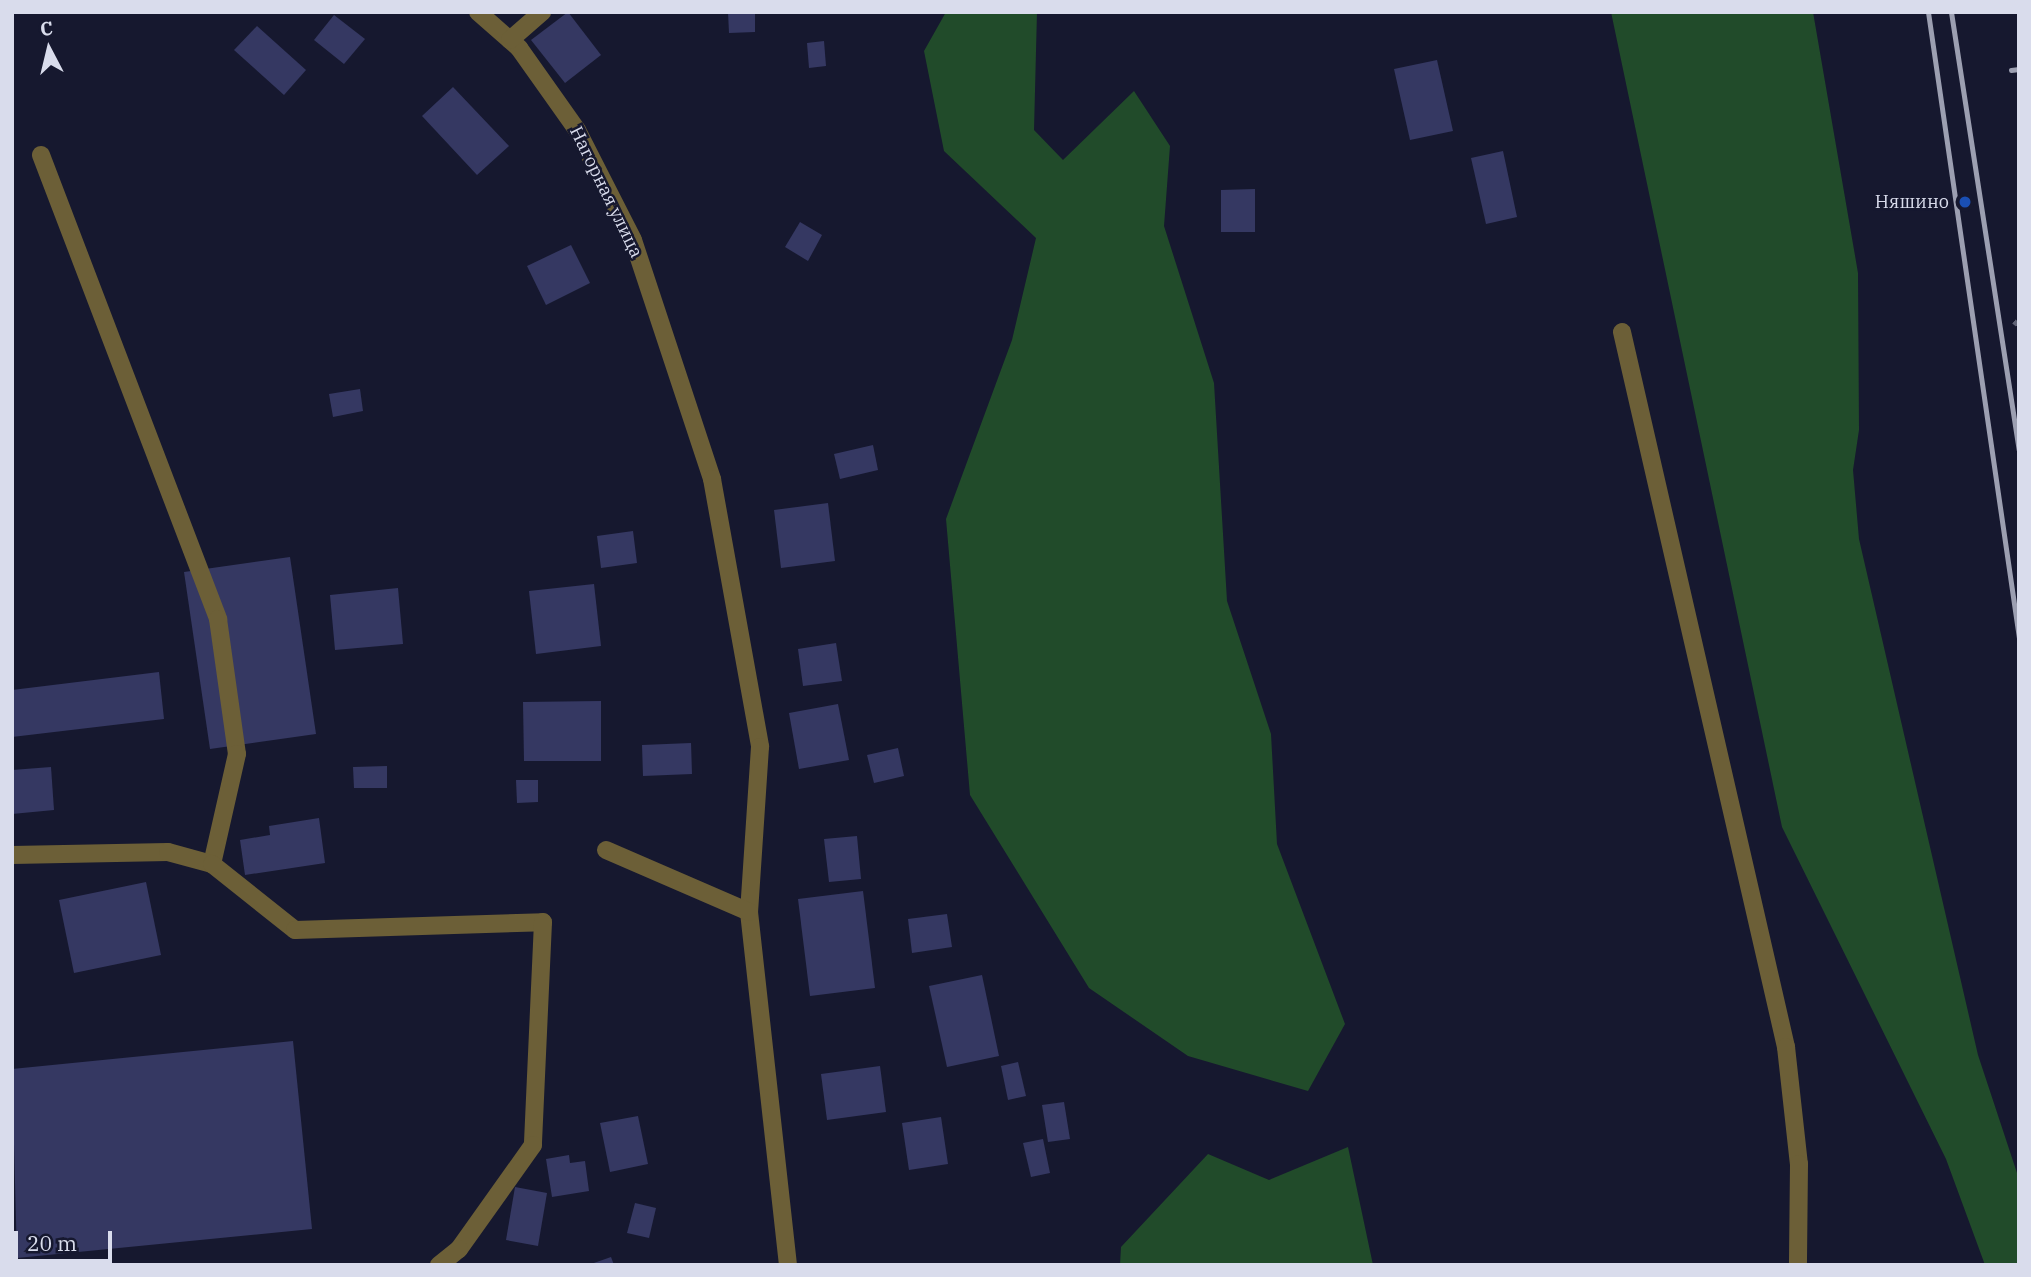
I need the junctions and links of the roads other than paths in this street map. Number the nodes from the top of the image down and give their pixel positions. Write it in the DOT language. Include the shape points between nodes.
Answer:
graph roads {
  1 [pos="478,12"];
  2 [pos="542,12"];
  3 [pos="510,40"];
  4 [pos="41,155"];
  5 [pos="1622,332"];
  6 [pos="606,850"];
  7 [pos="12,855"];
  8 [pos="212,864"];
  9 [pos="749,912"];
  10 [pos="439,1265"];
  11 [pos="788,1265"];
  12 [pos="1798,1265"];
  1 -- 3 [label="street, Нагорная улица"];
  2 -- 3 [label="street"];
  3 -- 9 [label="street, Нагорная улица" via="578,130 633,240 712,480 760,747"];
  4 -- 8 [label="street" via="218,619 237,754"];
  5 -- 12 [label="street" via="1783,1035 1799,1164"];
  6 -- 9 [label="street"];
  7 -- 8 [label="street" via="168,852"];
  8 -- 10 [label="street" via="295,930 543,922 533,1145 459,1249"];
  9 -- 11 [label="street, Нагорная улица"];
}
